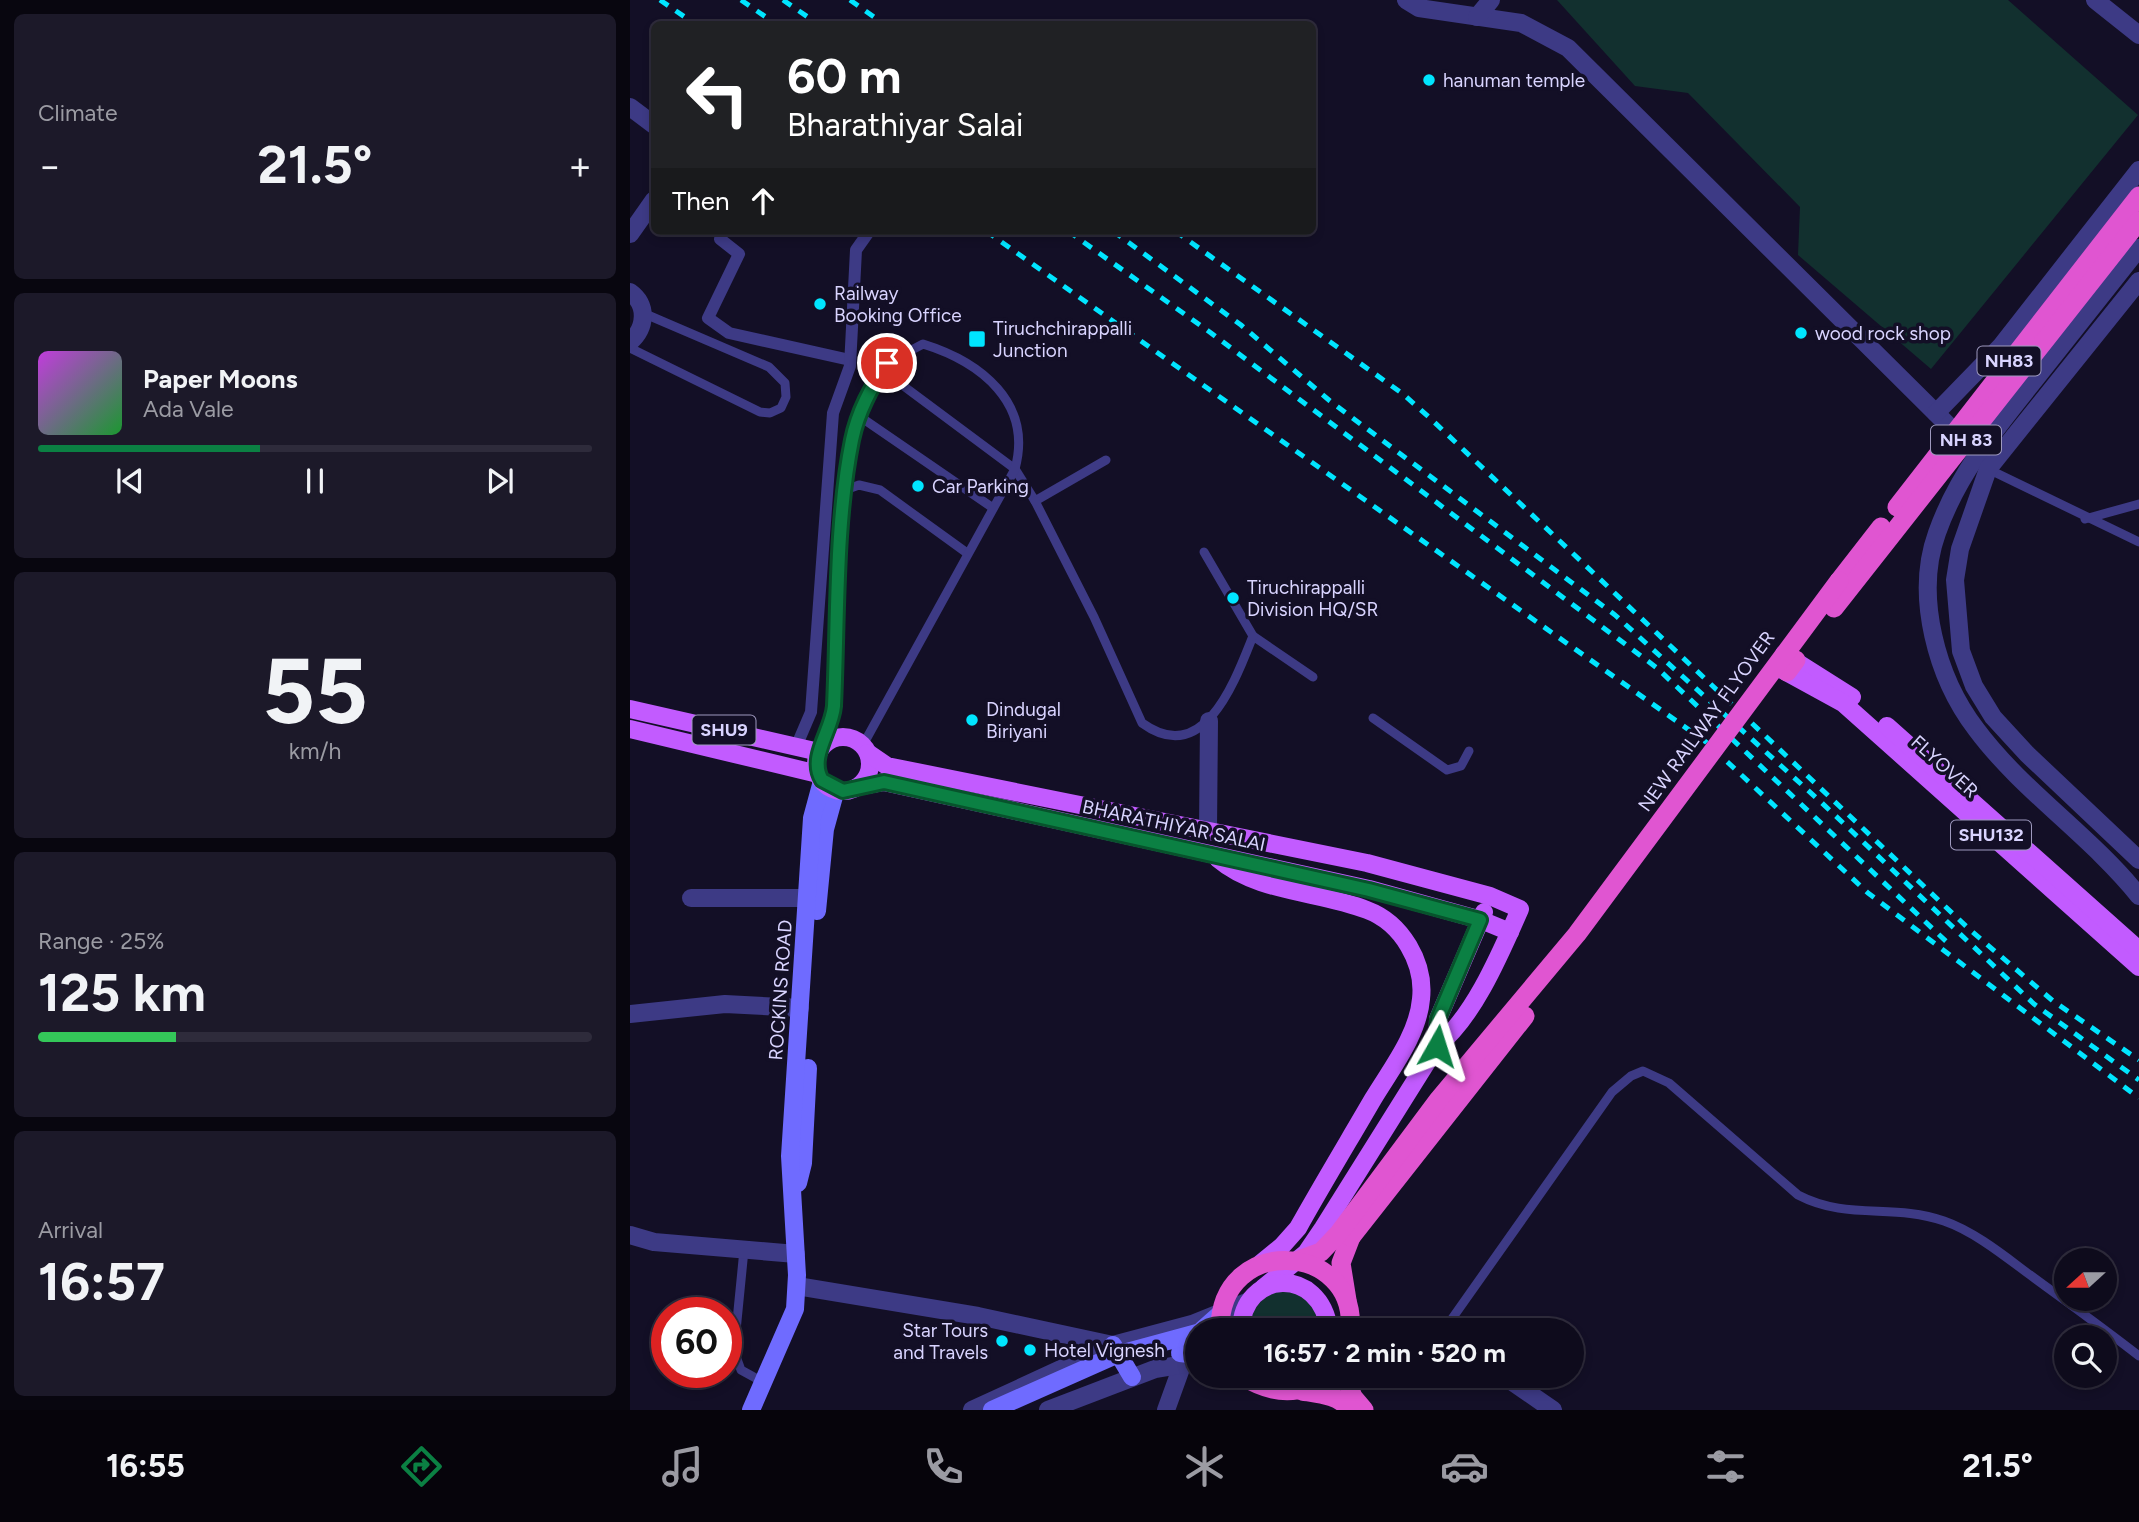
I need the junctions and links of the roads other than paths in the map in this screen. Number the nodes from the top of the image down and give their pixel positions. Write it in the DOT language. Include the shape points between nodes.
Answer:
graph roads {
  1 [pos="1406,0"];
  2 [pos="1491,0"];
  3 [pos="2095,0"];
  4 [pos="1476,17"];
  5 [pos="2139,35"];
  6 [pos="630,107"];
  7 [pos="651,123"];
  8 [pos="2139,170"];
  9 [pos="2139,196"];
  10 [pos="651,204"];
  11 [pos="2139,221"];
  12 [pos="630,234"];
  13 [pos="867,235"];
  14 [pos="720,239"];
  15 [pos="2139,248"];
  16 [pos="2139,281"];
  17 [pos="630,292"];
  18 [pos="643,313"];
  19 [pos="630,342"];
  20 [pos="630,348"];
  21 [pos="850,360"];
  22 [pos="883,370"];
  23 [pos="1936,413"];
  24 [pos="859,416"];
  25 [pos="1976,453"];
  26 [pos="1106,460"];
  27 [pos="1015,469"];
  28 [pos="1988,469"];
  29 [pos="845,490"];
  30 [pos="1035,501"];
  31 [pos="2139,504"];
  32 [pos="993,508"];
  33 [pos="2085,519"];
  34 [pos="2139,542"];
  35 [pos="1204,552"];
  36 [pos="967,553"];
  37 [pos="1253,636"];
  38 [pos="1785,663"];
  39 [pos="1313,677"];
  40 [pos="630,709"];
  41 [pos="1373,718"];
  42 [pos="1209,721"];
  43 [pos="630,729"];
  44 [pos="796,747"];
  45 [pos="822,748"];
  46 [pos="865,749"];
  47 [pos="1469,751"];
  48 [pos="825,781"];
  49 [pos="857,787"];
  50 [pos="1208,830"];
  51 [pos="1216,856"];
  52 [pos="2139,860"];
  53 [pos="1490,896"];
  54 [pos="2139,896"];
  55 [pos="691,898"];
  56 [pos="806,898"];
  57 [pos="1480,920"];
  58 [pos="1510,932"];
  59 [pos="2139,950"];
  60 [pos="2139,967"];
  61 [pos="800,1008"];
  62 [pos="630,1014"];
  63 [pos="1437,1046"];
  64 [pos="793,1204"];
  65 [pos="1322,1228"];
  66 [pos="630,1235"];
  67 [pos="744,1250"];
  68 [pos="796,1254"];
  69 [pos="1299,1260"];
  70 [pos="1260,1264"];
  71 [pos="797,1286"];
  72 [pos="1263,1288"];
  73 [pos="1250,1301"];
  74 [pos="1348,1305"];
  75 [pos="1221,1318"];
  76 [pos="1242,1318"];
  77 [pos="1325,1318"];
  78 [pos="1327,1318"];
  79 [pos="1349,1318"];
  80 [pos="1453,1318"];
  81 [pos="1185,1336"];
  82 [pos="1113,1345"];
  83 [pos="2139,1356"];
  84 [pos="1185,1359"];
  85 [pos="1185,1362"];
  86 [pos="1185,1373"];
  87 [pos="1132,1377"];
  88 [pos="762,1382"];
  89 [pos="1266,1388"];
  90 [pos="1284,1388"];
  91 [pos="1310,1388"];
  92 [pos="1321,1388"];
  93 [pos="1350,1388"];
  94 [pos="1356,1388"];
  95 [pos="1521,1388"];
  96 [pos="751,1410"];
  97 [pos="972,1410"];
  98 [pos="992,1410"];
  99 [pos="1013,1410"];
  100 [pos="1048,1410"];
  101 [pos="1166,1410"];
  102 [pos="1341,1410"];
  103 [pos="1351,1410"];
  104 [pos="1364,1410"];
  105 [pos="1373,1410"];
  106 [pos="1553,1410"];
  1 -- 4 [label="street" via="1419,8"];
  2 -- 4 [label="street"];
  3 -- 5 [label="street"];
  4 -- 23 [label="street" via="1521,23 1568,48"];
  6 -- 7 [label="street"];
  8 -- 23 [label="street" via="2001,346"];
  9 -- 38 [label="highway, NEW RAILWAY FLYOVER / NH83, bridge" via="1839,581"];
  10 -- 12 [label="street"];
  11 -- 38 [label="highway, NEW RAILWAY FLYOVER / NH 83, bridge"];
  13 -- 21 [label="street" via="856,250"];
  14 -- 21 [label="street" via="739,254 708,318 729,333"];
  15 -- 25 [label="street"];
  16 -- 28 [label="street"];
  17 -- 18 [label="street"];
  18 -- 19 [label="street" via="639,333"];
  18 -- 20 [label="lane" via="769,367 785,383 786,397 781,408 760,412"];
  21 -- 44 [label="street" via="833,412 811,712"];
  22 -- 24 [label="lane"];
  22 -- 27 [label="lane"];
  22 -- 27 [label="lane" via="887,363 923,344 961,360 999,388 1014,411 1019,435"];
  23 -- 25 [label="street"];
  24 -- 29 [label="lane"];
  24 -- 32 [label="lane"];
  25 -- 28 [label="street"];
  25 -- 54 [label="street" via="1937,534 1932,556 1930,612 1938,654 1955,697 1976,730 2096,847"];
  26 -- 30 [label="lane"];
  27 -- 30 [label="lane"];
  27 -- 32 [label="lane"];
  28 -- 33 [label="lane"];
  28 -- 52 [label="street" via="1960,550 1955,580 1965,663 1993,717"];
  29 -- 36 [label="lane" via="859,485 880,490"];
  29 -- 45 [label="lane" via="833,715"];
  30 -- 42 [label="lane" via="1142,723 1171,738"];
  31 -- 33 [label="lane"];
  32 -- 36 [label="lane"];
  33 -- 34 [label="lane"];
  35 -- 37 [label="lane"];
  36 -- 46 [label="lane"];
  37 -- 39 [label="lane"];
  37 -- 42 [label="lane" via="1236,677"];
  38 -- 59 [label="main road, FLYOVER" via="1833,683 1892,730"];
  38 -- 60 [label="main road, FLYOVER / SHU132" via="1843,703"];
  38 -- 69 [label="highway, NEW RAILWAY FLYOVER, bridge" via="1577,934 1439,1099 1339,1233 1321,1252"];
  38 -- 74 [label="highway, NEW RAILWAY FLYOVER, bridge" via="1595,929 1351,1237 1341,1263"];
  40 -- 44 [label="main road, SHU9"];
  41 -- 47 [label="lane" via="1447,770 1461,766"];
  42 -- 50 [label="street"];
  43 -- 48 [label="main road, SHU9"];
  44 -- 45 [label="main road, SHU9"];
  45 -- 46 [label="main road, SHU9" via="830,740 847,737"];
  45 -- 48 [label="main road"];
  46 -- 49 [label="main road" via="867,776"];
  46 -- 50 [label="main road, BHARATHIYAR SALAI / SHU9" via="887,766"];
  48 -- 49 [label="main road, SHU9"];
  48 -- 56 [label="main road, ROCKINS ROAD" via="812,818"];
  48 -- 64 [label="main road, ROCKINS ROAD" via="803,1163"];
  49 -- 51 [label="main road, BHARATHIYAR SALAI / SHU9" via="884,782"];
  50 -- 53 [label="main road, BHARATHIYAR SALAI / SHU9" via="1367,863"];
  51 -- 57 [label="main road, BHARATHIYAR SALAI / SHU9"];
  51 -- 70 [label="main road" via="1237,875 1371,911 1397,930 1408,945 1421,981 1421,1001 1409,1037 1298,1228"];
  53 -- 57 [label="main road"];
  53 -- 58 [label="main road, BHARATHIYAR SALAI" via="1520,909"];
  55 -- 56 [label="street"];
  56 -- 61 [label="main road, ROCKINS ROAD"];
  57 -- 58 [label="main road, BHARATHIYAR SALAI"];
  57 -- 63 [label="main road" via="1438,1019"];
  58 -- 63 [label="main road" via="1453,1033"];
  61 -- 62 [label="street" via="725,1004"];
  61 -- 64 [label="main road, ROCKINS ROAD" via="790,1156"];
  63 -- 65 [label="main road"];
  64 -- 68 [label="main road, ROCKINS ROAD"];
  65 -- 72 [label="main road" via="1306,1253"];
  65 -- 78 [label="main road" via="1313,1262"];
  66 -- 67 [label="street" via="654,1242"];
  67 -- 68 [label="street"];
  67 -- 88 [label="lane" via="734,1351 741,1370"];
  68 -- 71 [label="main road, ROCKINS ROAD"];
  69 -- 70 [label="highway, bridge"];
  69 -- 74 [label="highway, bridge" via="1329,1276"];
  70 -- 75 [label="highway, bridge" via="1241,1276 1227,1293"];
  71 -- 82 [label="street" via="978,1316"];
  71 -- 88 [label="main road, ROCKINS ROAD" via="795,1309"];
  72 -- 73 [label="main road"];
  72 -- 77 [label="main road" via="1286,1283 1300,1286"];
  73 -- 76 [label="main road"];
  73 -- 82 [label="street" via="1192,1324"];
  74 -- 79 [label="highway, NEW RAILWAY FLYOVER, bridge"];
  80 -- 83 [label="lane" via="1612,1093 1643,1071 1669,1083 1798,1195 1842,1211 1917,1213 1947,1222 1999,1252"];
  81 -- 98 [label="main road, bridge" via="1116,1355"];
  82 -- 87 [label="main road"];
  82 -- 97 [label="street"];
  84 -- 99 [label="main road" via="1157,1354 1132,1361"];
  85 -- 87 [label="street"];
  86 -- 101 [label="street"];
  87 -- 100 [label="street"];
  88 -- 96 [label="main road, ROCKINS ROAD"];
  89 -- 90 [label="highway, bridge"];
  91 -- 103 [label="highway, bridge" via="1340,1399"];
  92 -- 102 [label="main road"];
  93 -- 104 [label="highway"];
  94 -- 105 [label="main road"];
  95 -- 106 [label="street"];
}
